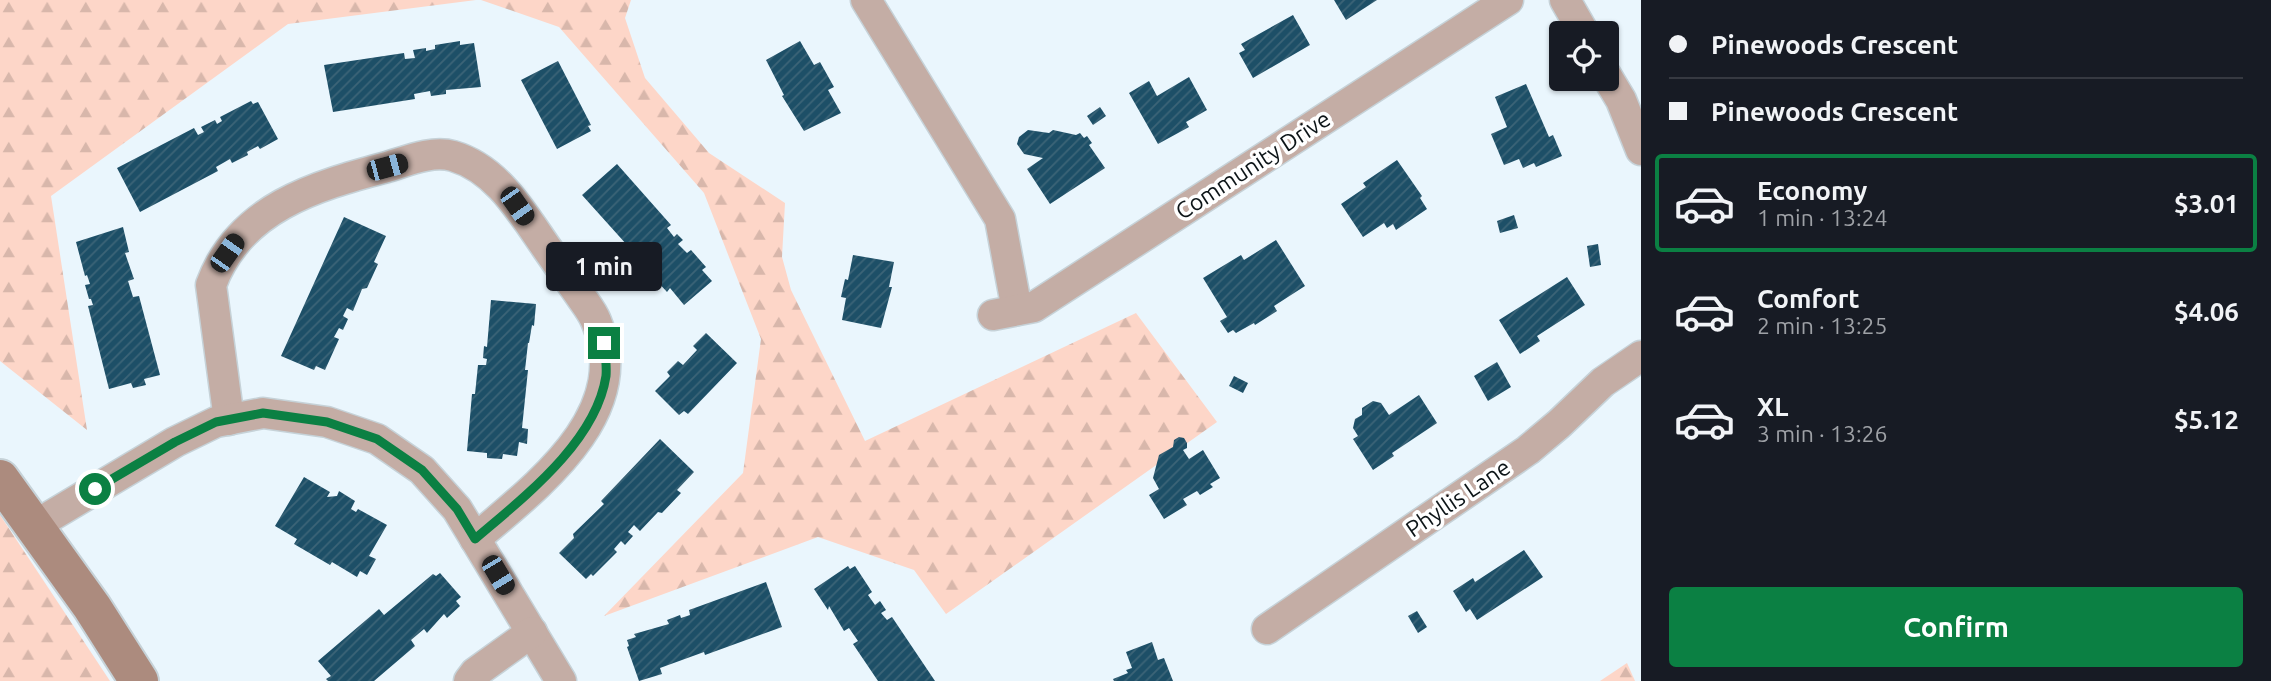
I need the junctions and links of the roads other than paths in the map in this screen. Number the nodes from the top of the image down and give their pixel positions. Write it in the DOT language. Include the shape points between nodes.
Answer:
graph roads {
  1 [pos="866,0"];
  2 [pos="1507,0"];
  3 [pos="1565,0"];
  4 [pos="1577,21"];
  5 [pos="1616,91"];
  6 [pos="1641,150"];
  7 [pos="1641,356"];
  8 [pos="229,420"];
  9 [pos="0,479"];
  10 [pos="34,526"];
  11 [pos="475,539"];
  12 [pos="1267,629"];
  13 [pos="532,632"];
  14 [pos="139,681"];
  15 [pos="469,681"];
  16 [pos="561,681"];
  1 -- 2 [label="street, Community Drive" via="1000,219 1005,313 1034,307"];
  3 -- 4 [label="street"];
  5 -- 6 [label="street"];
  7 -- 12 [label="street, Phyllis Lane" via="1603,382 1528,450"];
  8 -- 10 [label="street" via="175,442"];
  8 -- 11 [label="street" via="263,413 327,422 377,439 422,470 457,509"];
  8 -- 11 [label="street" via="211,285 218,265 236,240 275,207 340,180 435,154 472,164 492,176 517,206 596,318 606,374 597,408 578,440 524,497"];
  9 -- 10 [label="street"];
  10 -- 14 [label="street"];
  11 -- 13 [label="street"];
  13 -- 15 [label="street"];
  13 -- 16 [label="street"];
}
